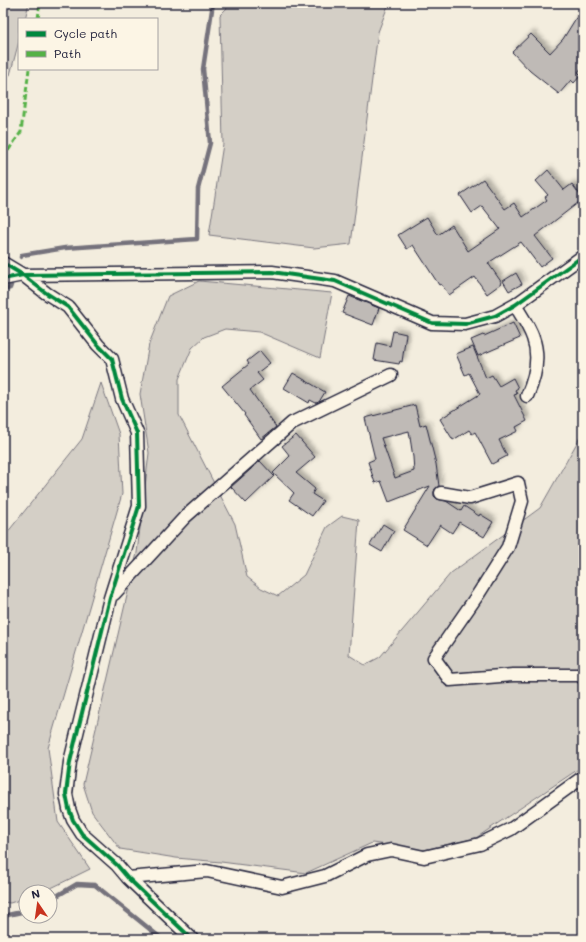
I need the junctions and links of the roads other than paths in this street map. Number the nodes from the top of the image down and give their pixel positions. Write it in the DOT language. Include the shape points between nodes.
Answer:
graph roads {
  1 [pos="583,256"];
  2 [pos="3,263"];
  3 [pos="23,275"];
  4 [pos="3,279"];
  5 [pos="515,304"];
  6 [pos="391,375"];
  7 [pos="527,396"];
  8 [pos="442,493"];
  9 [pos="110,598"];
  10 [pos="583,678"];
  11 [pos="583,777"];
  12 [pos="128,878"];
  13 [pos="192,939"];
  1 -- 5 [label="street"];
  2 -- 3 [label="street"];
  3 -- 4 [label="street"];
  3 -- 5 [label="street" via="272,272 335,281 432,323 465,324 495,316"];
  3 -- 9 [label="street" via="68,307 112,359 122,398 137,433 139,506"];
  5 -- 7 [label="street" via="534,338 537,361 534,381"];
  6 -- 9 [label="street" via="292,423 185,517"];
  8 -- 10 [label="street" via="470,498 518,483 522,501 508,547 434,658 450,680 513,675 580,675"];
  9 -- 12 [label="street" via="70,762 66,794 73,820 82,834 118,865"];
  11 -- 12 [label="street" via="511,829 480,844 424,857 391,850 367,855 325,876 282,887 207,871"];
  12 -- 13 [label="street"];
}
